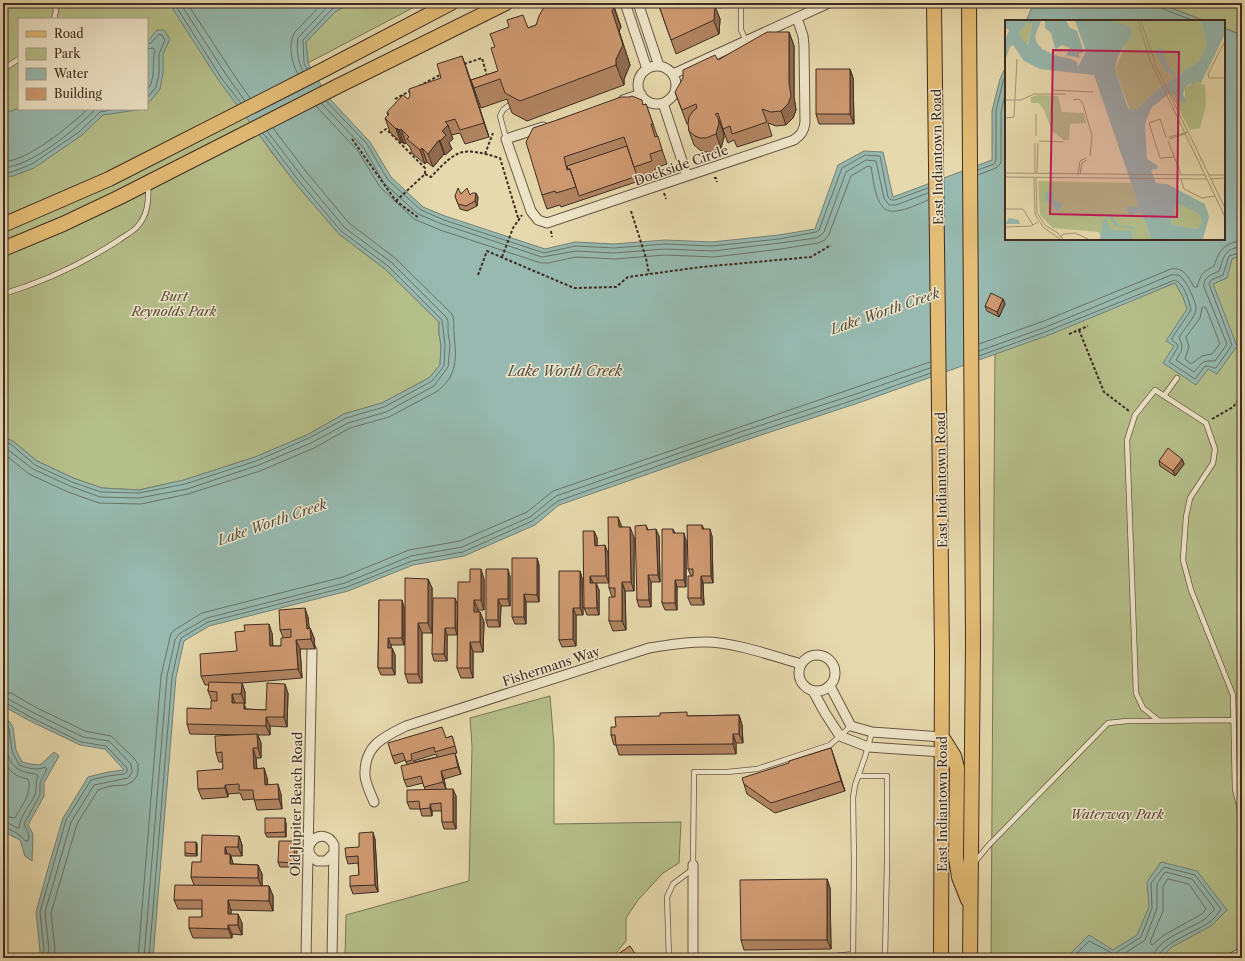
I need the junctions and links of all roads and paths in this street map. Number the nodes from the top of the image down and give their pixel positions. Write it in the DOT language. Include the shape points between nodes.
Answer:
graph roads {
  1 [pos="54,3"];
  2 [pos="451,3"];
  3 [pos="506,3"];
  4 [pos="625,3"];
  5 [pos="638,3"];
  6 [pos="741,3"];
  7 [pos="829,3"];
  8 [pos="934,3"];
  9 [pos="969,3"];
  10 [pos="54,18"];
  11 [pos="797,18"];
  12 [pos="746,41"];
  13 [pos="18,60"];
  14 [pos="460,65"];
  15 [pos="659,66"];
  16 [pos="3,69"];
  17 [pos="647,69"];
  18 [pos="446,72"];
  19 [pos="673,74"];
  20 [pos="488,80"];
  21 [pos="641,94"];
  22 [pos="395,99"];
  23 [pos="616,102"];
  24 [pos="663,104"];
  25 [pos="508,106"];
  26 [pos="552,124"];
  27 [pos="380,133"];
  28 [pos="493,133"];
  29 [pos="352,139"];
  30 [pos="506,139"];
  31 [pos="485,154"];
  32 [pos="425,174"];
  33 [pos="687,176"];
  34 [pos="710,180"];
  35 [pos="717,182"];
  36 [pos="148,183"];
  37 [pos="396,202"];
  38 [pos="631,211"];
  39 [pos="522,215"];
  40 [pos="420,218"];
  41 [pos="519,220"];
  42 [pos="3,225"];
  43 [pos="551,230"];
  44 [pos="552,237"];
  45 [pos="831,245"];
  46 [pos="3,249"];
  47 [pos="502,257"];
  48 [pos="649,274"];
  49 [pos="478,275"];
  50 [pos="3,294"];
  51 [pos="1088,326"];
  52 [pos="1079,330"];
  53 [pos="1069,334"];
  54 [pos="1177,378"];
  55 [pos="1164,396"];
  56 [pos="1242,396"];
  57 [pos="1135,415"];
  58 [pos="1206,423"];
  59 [pos="312,650"];
  60 [pos="801,664"];
  61 [pos="830,686"];
  62 [pos="813,691"];
  63 [pos="1158,720"];
  64 [pos="1234,720"];
  65 [pos="851,726"];
  66 [pos="872,732"];
  67 [pos="840,736"];
  68 [pos="942,737"];
  69 [pos="868,747"];
  70 [pos="942,752"];
  71 [pos="858,776"];
  72 [pos="374,802"];
  73 [pos="1242,818"];
  74 [pos="309,850"];
  75 [pos="333,854"];
  76 [pos="693,867"];
  77 [pos="971,867"];
  78 [pos="971,906"];
  79 [pos="1242,948"];
  80 [pos="853,956"];
  81 [pos="828,957"];
  82 [pos="306,958"];
  83 [pos="332,958"];
  84 [pos="668,958"];
  85 [pos="693,958"];
  86 [pos="885,958"];
  87 [pos="941,958"];
  88 [pos="970,958"];
  89 [pos="1226,958"];
  1 -- 10 [label="lane"];
  2 -- 42 [label="main road" via="109,179"];
  3 -- 36 [label="main road"];
  4 -- 17 [label="street"];
  5 -- 15 [label="street"];
  6 -- 12 [label="lane" via="741,30"];
  7 -- 11 [label="street"];
  8 -- 68 [label="main road, East Indiantown Road"];
  9 -- 77 [label="main road" via="973,642"];
  11 -- 12 [label="street"];
  11 -- 33 [label="street, Dockside Circle" via="804,44 805,122 800,136"];
  12 -- 19 [label="street"];
  13 -- 16 [label="lane"];
  14 -- 20 [label="path" via="482,58"];
  15 -- 17 [label="street"];
  15 -- 19 [label="street"];
  17 -- 21 [label="street" via="639,78"];
  18 -- 22 [label="path"];
  19 -- 24 [label="street" via="676,90"];
  21 -- 23 [label="street"];
  21 -- 24 [label="street" via="651,103"];
  24 -- 33 [label="street"];
  25 -- 30 [label="lane" via="500,116"];
  26 -- 30 [label="street"];
  27 -- 32 [label="path" via="386,129 425,168"];
  28 -- 31 [label="path"];
  29 -- 37 [label="path"];
  30 -- 33 [label="street, Dockside Circle" via="531,211 538,220 547,223"];
  31 -- 32 [label="path" via="464,151 448,159 431,178"];
  31 -- 41 [label="path" via="500,158"];
  32 -- 37 [label="path"];
  34 -- 35 [label="path" via="716,178"];
  36 -- 46 [label="main road" via="63,224"];
  36 -- 50 [label="lane" via="149,198 145,214 136,228 101,252 24,288"];
  37 -- 40 [label="path"];
  38 -- 48 [label="path"];
  39 -- 41 [label="path"];
  41 -- 47 [label="path" via="513,228"];
  43 -- 44 [label="path"];
  45 -- 48 [label="path" via="810,257"];
  47 -- 48 [label="path" via="574,288 616,287 628,277"];
  47 -- 49 [label="path" via="487,251"];
  51 -- 52 [label="path"];
  52 -- 53 [label="path"];
  52 -- 57 [label="path" via="1104,392"];
  54 -- 55 [label="lane"];
  55 -- 57 [label="lane" via="1155,390"];
  55 -- 58 [label="lane"];
  56 -- 58 [label="path" via="1233,407"];
  57 -- 63 [label="lane" via="1127,440 1136,693 1143,708"];
  58 -- 64 [label="lane" via="1214,449 1213,463 1190,498 1183,560 1191,590 1233,695"];
  59 -- 74 [label="street, Old Jupiter Beach Road"];
  60 -- 61 [label="street" via="810,656 828,658 835,675"];
  60 -- 62 [label="street" via="800,680"];
  60 -- 72 [label="street, Fishermans Way" via="722,643 686,643 656,647 436,716 384,736 373,747 367,758 365,776"];
  61 -- 62 [label="street"];
  61 -- 65 [label="street"];
  62 -- 67 [label="street"];
  63 -- 64 [label="lane"];
  63 -- 77 [label="lane" via="1108,723 988,846"];
  64 -- 73 [label="lane" via="1235,789"];
  65 -- 66 [label="street"];
  65 -- 67 [label="lane"];
  66 -- 68 [label="street"];
  66 -- 69 [label="lane"];
  67 -- 69 [label="street"];
  67 -- 76 [label="lane" via="830,745 757,769 694,772"];
  68 -- 70 [label="main road, East Indiantown Road"];
  68 -- 78 [label="main road" via="954,756 957,768 956,858 959,877"];
  69 -- 70 [label="street"];
  69 -- 71 [label="lane"];
  70 -- 87 [label="main road, East Indiantown Road"];
  71 -- 80 [label="lane" via="853,798"];
  71 -- 86 [label="lane" via="887,776"];
  74 -- 75 [label="street" via="313,858 321,862"];
  74 -- 75 [label="street" via="310,842 320,836 332,842"];
  74 -- 82 [label="street, Old Jupiter Beach Road"];
  75 -- 83 [label="street"];
  76 -- 84 [label="lane" via="673,884 666,897"];
  76 -- 85 [label="street"];
  77 -- 78 [label="main road"];
  78 -- 88 [label="main road"];
  79 -- 89 [label="lane"];
  80 -- 81 [label="lane"];
}
